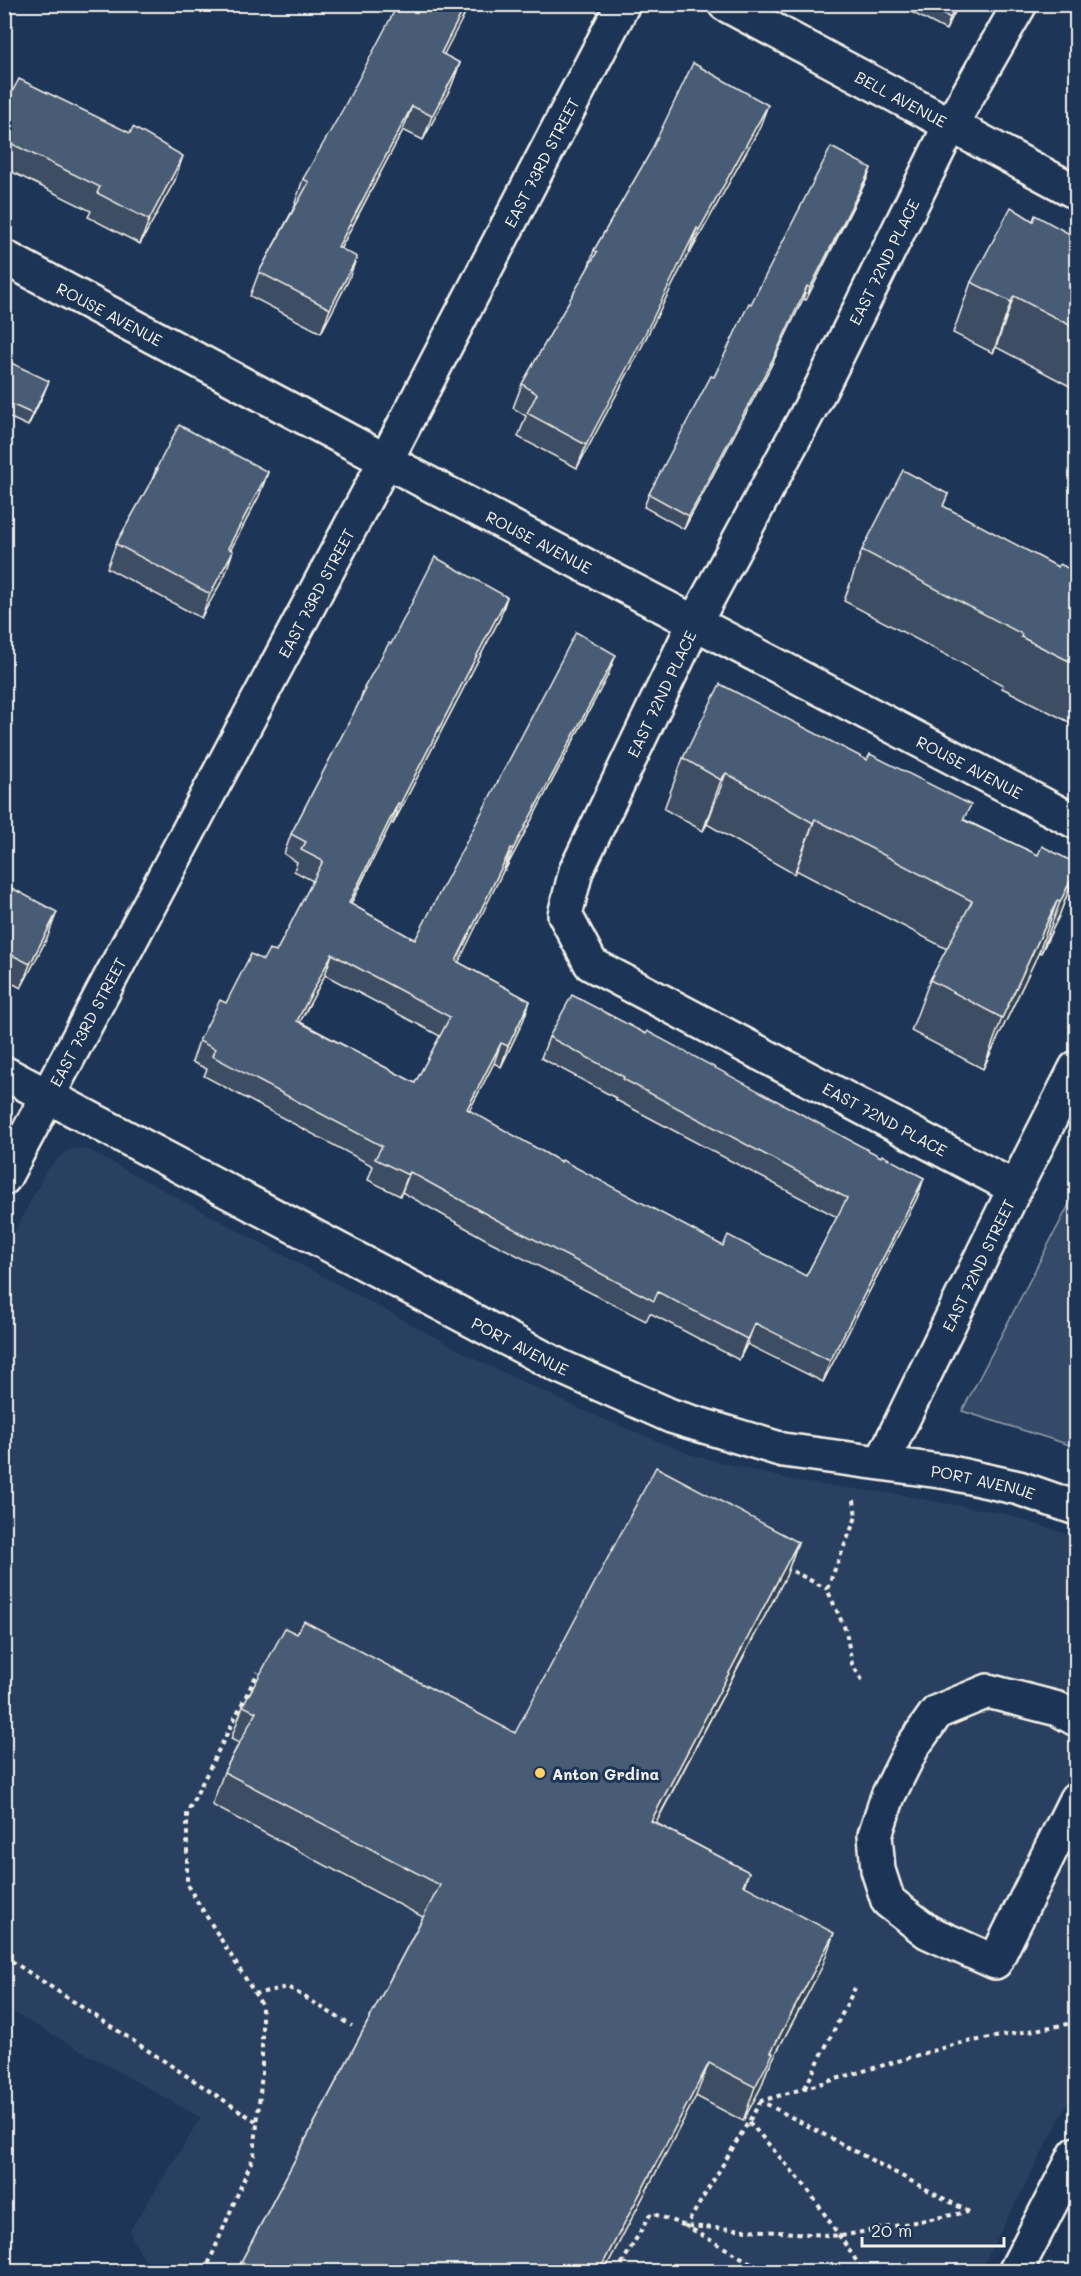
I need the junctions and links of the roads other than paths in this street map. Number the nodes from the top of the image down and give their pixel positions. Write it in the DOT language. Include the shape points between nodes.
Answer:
graph roads {
  1 [pos="623,4"];
  2 [pos="725,4"];
  3 [pos="1020,4"];
  4 [pos="950,126"];
  5 [pos="1077,192"];
  6 [pos="4,257"];
  7 [pos="386,460"];
  8 [pos="695,622"];
  9 [pos="1077,822"];
  10 [pos="1077,1068"];
  11 [pos="4,1073"];
  12 [pos="48,1096"];
  13 [pos="4,1178"];
  14 [pos="1015,1188"];
  15 [pos="882,1462"];
  16 [pos="1077,1508"];
  17 [pos="1077,1719"];
  18 [pos="1077,1799"];
  19 [pos="1077,2154"];
  20 [pos="1015,2271"];
  1 -- 7 [label="street, EAST 73RD STREET"];
  2 -- 4 [label="street, BELL AVENUE"];
  3 -- 4 [label="street, EAST 72ND PLACE"];
  4 -- 5 [label="street, BELL AVENUE"];
  4 -- 8 [label="street, EAST 72ND PLACE" via="820,390"];
  6 -- 7 [label="street, ROUSE AVENUE"];
  7 -- 8 [label="street, ROUSE AVENUE"];
  7 -- 12 [label="street, EAST 73RD STREET"];
  8 -- 9 [label="street, ROUSE AVENUE"];
  8 -- 14 [label="street, EAST 72ND PLACE" via="576,872 565,915 591,964"];
  10 -- 14 [label="street, EAST 72ND STREET"];
  11 -- 12 [label="street, PORT AVENUE"];
  12 -- 13 [label="street, EAST 73RD STREET"];
  12 -- 15 [label="street, PORT AVENUE" via="559,1366 671,1416 783,1450"];
  14 -- 15 [label="street, EAST 72ND STREET"];
  15 -- 16 [label="street, PORT AVENUE" via="1019,1488"];
  17 -- 18 [label="street" via="1058,1709 988,1691 937,1712 913,1746 888,1796 875,1835 878,1870 888,1901 928,1932 995,1962"];
  19 -- 20 [label="street"];
}
